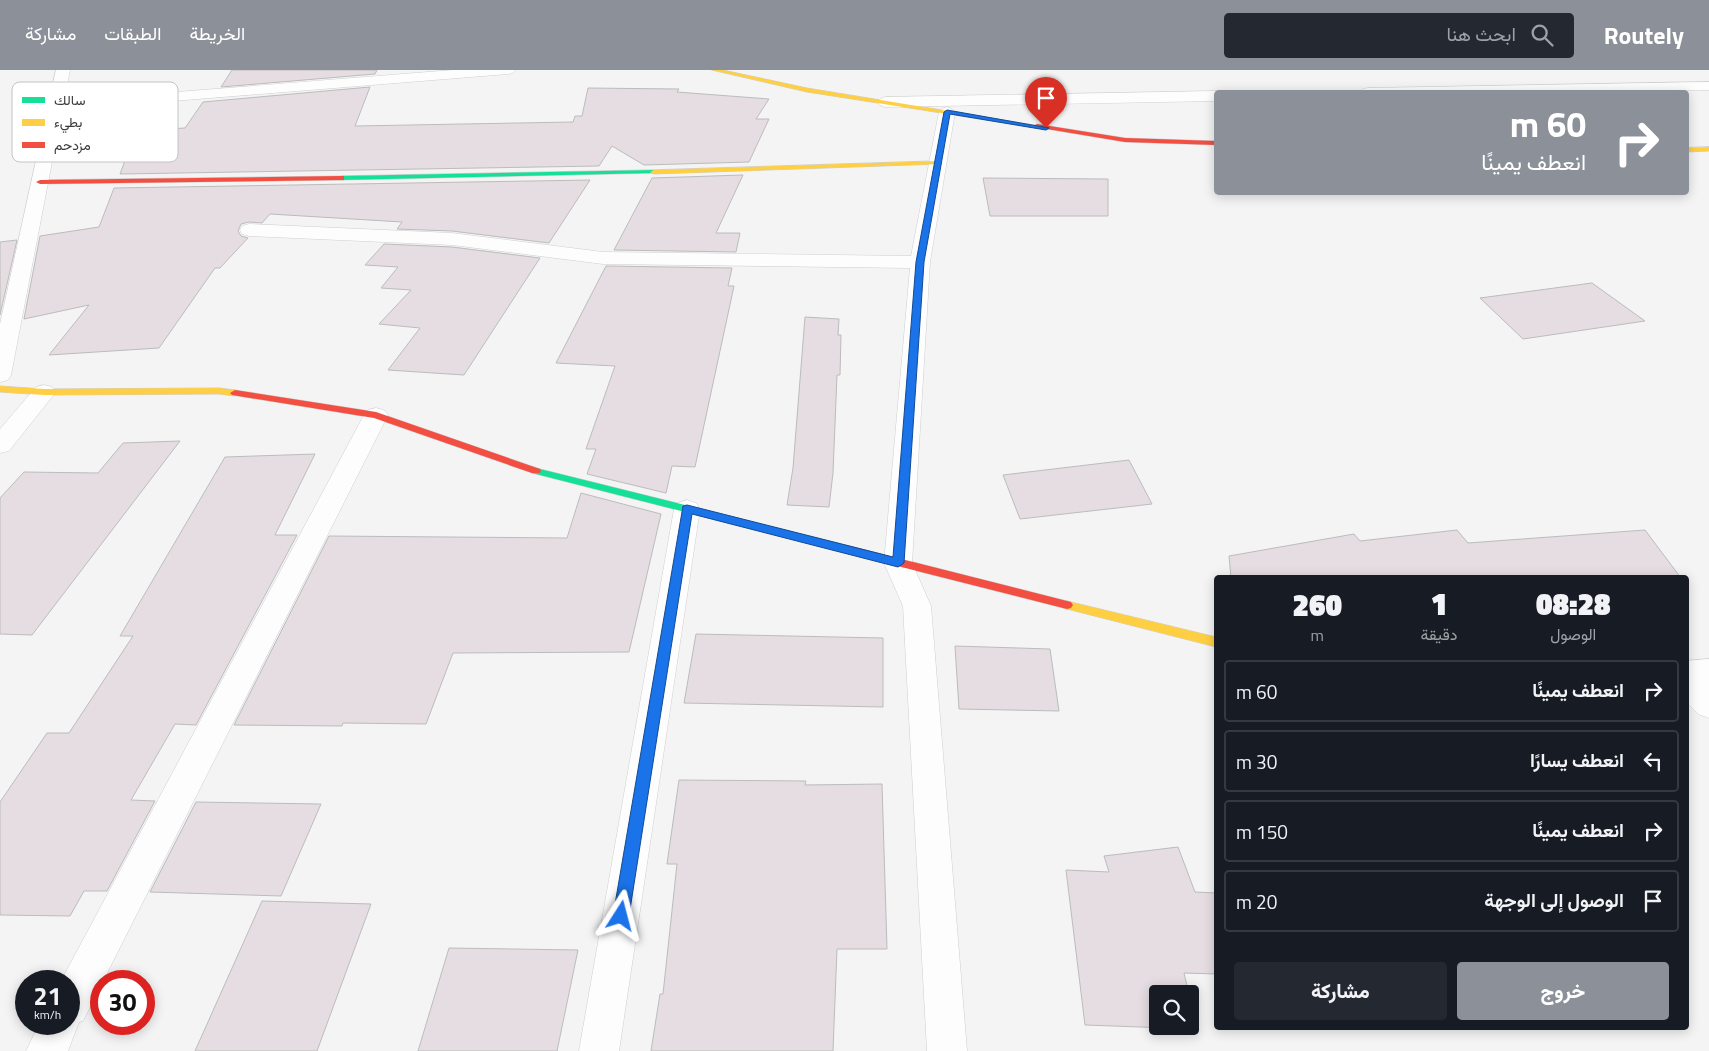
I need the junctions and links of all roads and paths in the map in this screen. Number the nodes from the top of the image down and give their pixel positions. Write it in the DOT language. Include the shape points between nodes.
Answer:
graph roads {
  1 [pos="508,70"];
  2 [pos="715,70"];
  3 [pos="1709,86"];
  4 [pos="1482,90"];
  5 [pos="178,96"];
  6 [pos="1214,96"];
  7 [pos="885,102"];
  8 [pos="947,112"];
  9 [pos="1214,143"];
  10 [pos="1689,150"];
  11 [pos="1709,150"];
  12 [pos="44,162"];
  13 [pos="938,163"];
  14 [pos="40,182"];
  15 [pos="249,230"];
  16 [pos="920,262"];
  17 [pos="0,375"];
  18 [pos="0,389"];
  19 [pos="44,392"];
  20 [pos="376,415"];
  21 [pos="0,445"];
  22 [pos="687,509"];
  23 [pos="898,563"];
  24 [pos="1214,642"];
  25 [pos="1709,671"];
  26 [pos="1689,673"];
  27 [pos="1689,684"];
  28 [pos="1709,705"];
  29 [pos="80,986"];
  30 [pos="54,1035"];
  31 [pos="46,1051"];
  32 [pos="599,1051"];
  33 [pos="947,1051"];
  1 -- 5 [label="street"];
  2 -- 7 [label="street" via="807,90"];
  3 -- 4 [label="street"];
  6 -- 7 [label="street"];
  7 -- 8 [label="street"];
  8 -- 9 [label="street" via="1125,140"];
  8 -- 13 [label="street"];
  10 -- 11 [label="street"];
  12 -- 14 [label="street"];
  13 -- 14 [label="street" via="512,176"];
  13 -- 16 [label="street"];
  14 -- 17 [label="street"];
  15 -- 16 [label="street" via="452,239 603,258"];
  16 -- 23 [label="street"];
  18 -- 19 [label="street"];
  19 -- 20 [label="street" via="219,391"];
  19 -- 21 [label="street"];
  20 -- 22 [label="street" via="541,473"];
  20 -- 29 [label="street"];
  22 -- 23 [label="street"];
  22 -- 32 [label="street"];
  23 -- 24 [label="street"];
  23 -- 33 [label="street" via="917,606"];
  25 -- 26 [label="street"];
  27 -- 28 [label="street"];
  30 -- 31 [label="street"];
}
